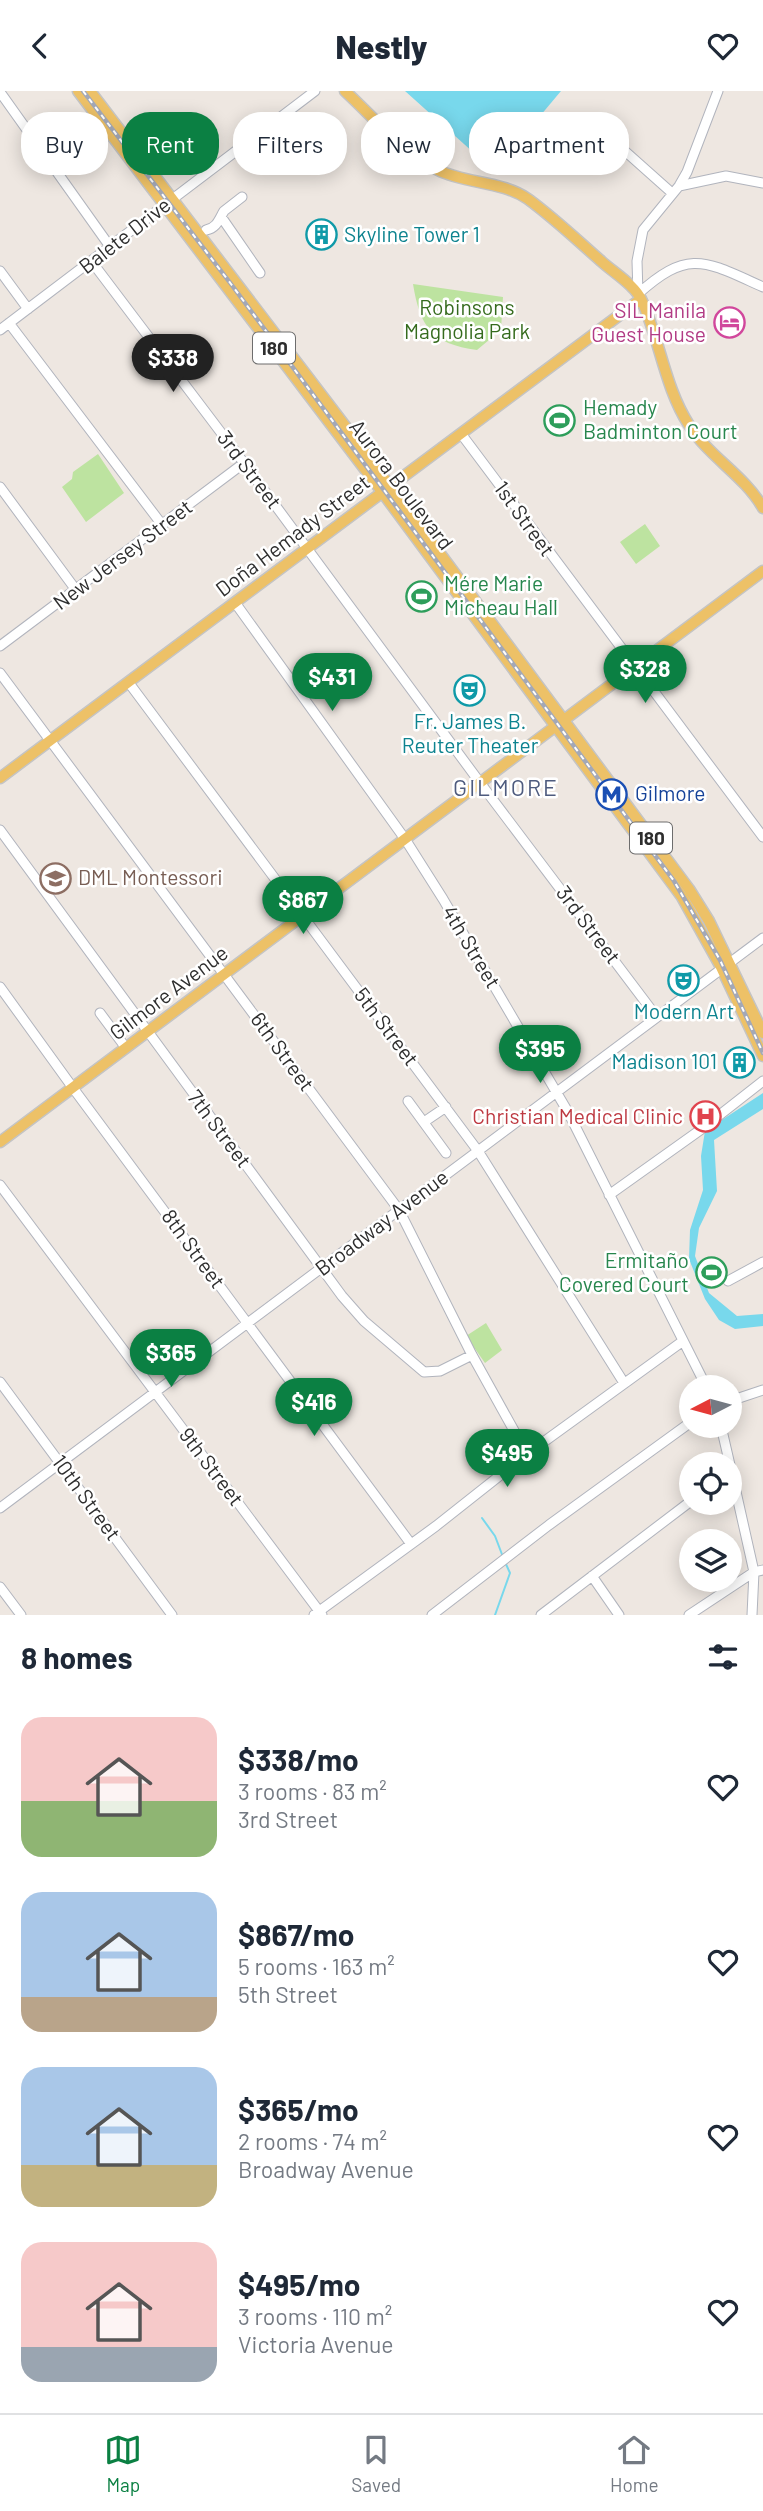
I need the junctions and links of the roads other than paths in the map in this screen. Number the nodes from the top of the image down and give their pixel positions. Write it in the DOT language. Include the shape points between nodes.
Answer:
graph roads {
  1 [pos="78,91"];
  2 [pos="90,91"];
  3 [pos="315,91"];
  4 [pos="345,91"];
  5 [pos="719,91"];
  6 [pos="0,92"];
  7 [pos="629,153"];
  8 [pos="763,183"];
  9 [pos="675,189"];
  10 [pos="242,197"];
  11 [pos="169,202"];
  12 [pos="218,221"];
  13 [pos="203,233"];
  14 [pos="111,248"];
  15 [pos="92,263"];
  16 [pos="0,271"];
  17 [pos="260,273"];
  18 [pos="763,287"];
  19 [pos="640,297"];
  20 [pos="28,309"];
  21 [pos="9,323"];
  22 [pos="0,330"];
  23 [pos="462,435"];
  24 [pos="244,463"];
  25 [pos="0,487"];
  26 [pos="386,490"];
  27 [pos="763,508"];
  28 [pos="163,526"];
  29 [pos="309,549"];
  30 [pos="763,571"];
  31 [pos="76,590"];
  32 [pos="236,604"];
  33 [pos="0,646"];
  34 [pos="635,668"];
  35 [pos="0,673"];
  36 [pos="129,683"];
  37 [pos="560,724"];
  38 [pos="51,741"];
  39 [pos="0,778"];
  40 [pos="481,784"];
  41 [pos="0,830"];
  42 [pos="763,837"];
  43 [pos="405,839"];
  44 [pos="303,916"];
  45 [pos="763,938"];
  46 [pos="725,964"];
  47 [pos="225,975"];
  48 [pos="0,986"];
  49 [pos="100,1013"];
  50 [pos="656,1016"];
  51 [pos="148,1032"];
  52 [pos="763,1033"];
  53 [pos="126,1048"];
  54 [pos="763,1056"];
  55 [pos="763,1081"];
  56 [pos="73,1089"];
  57 [pos="557,1091"];
  58 [pos="408,1101"];
  59 [pos="446,1107"];
  60 [pos="424,1122"];
  61 [pos="0,1142"];
  62 [pos="478,1151"];
  63 [pos="446,1153"];
  64 [pos="0,1185"];
  65 [pos="609,1195"];
  66 [pos="399,1210"];
  67 [pos="763,1262"];
  68 [pos="323,1269"];
  69 [pos="728,1281"];
  70 [pos="248,1324"];
  71 [pos="683,1341"];
  72 [pos="472,1355"];
  73 [pos="700,1375"];
  74 [pos="0,1382"];
  75 [pos="624,1383"];
  76 [pos="763,1390"];
  77 [pos="155,1392"];
  78 [pos="742,1397"];
  79 [pos="679,1431"];
  80 [pos="527,1454"];
  81 [pos="60,1463"];
  82 [pos="0,1508"];
  83 [pos="679,1510"];
  84 [pos="742,1512"];
  85 [pos="411,1544"];
  86 [pos="758,1571"];
  87 [pos="592,1576"];
  88 [pos="0,1587"];
  89 [pos="318,1614"];
  90 [pos="21,1615"];
  91 [pos="172,1615"];
  92 [pos="432,1615"];
  93 [pos="541,1615"];
  94 [pos="620,1615"];
  95 [pos="689,1615"];
  96 [pos="752,1615"];
  1 -- 11 [label="main road, Aurora Boulevard / 180"];
  2 -- 11 [label="main road, Aurora Boulevard / 180"];
  3 -- 11 [label="street, Balete Drive"];
  4 -- 19 [label="main road" via="405,147 437,169 526,197"];
  5 -- 9 [label="street" via="687,172"];
  6 -- 14 [label="street"];
  7 -- 9 [label="street"];
  8 -- 9 [label="street" via="732,176"];
  9 -- 19 [label="street" via="643,230 637,261"];
  10 -- 12 [label="street" via="223,211"];
  11 -- 13 [label="main road, Aurora Boulevard / 180"];
  11 -- 14 [label="street, Balete Drive"];
  11 -- 26 [label="main road, Aurora Boulevard / 180"];
  12 -- 13 [label="street"];
  12 -- 17 [label="street"];
  13 -- 26 [label="main road, Aurora Boulevard / 180"];
  14 -- 15 [label="street, Balete Drive"];
  15 -- 20 [label="street, Balete Drive"];
  15 -- 24 [label="street, 3rd Street"];
  16 -- 20 [label="street"];
  18 -- 19 [label="street" via="693,262 670,268"];
  19 -- 23 [label="main road, Doña Hemady Street"];
  19 -- 27 [label="main road" via="686,420"];
  20 -- 21 [label="street, Balete Drive"];
  21 -- 22 [label="street, Balete Drive"];
  21 -- 28 [label="street"];
  23 -- 26 [label="main road, Doña Hemady Street"];
  23 -- 34 [label="street, 1st Street"];
  24 -- 28 [label="street, New Jersey Street"];
  24 -- 29 [label="street, 3rd Street"];
  25 -- 31 [label="street"];
  26 -- 29 [label="main road, Doña Hemady Street"];
  26 -- 37 [label="main road, Aurora Boulevard / 180"];
  28 -- 31 [label="street, New Jersey Street"];
  29 -- 32 [label="main road, Doña Hemady Street"];
  29 -- 40 [label="street, 3rd Street"];
  30 -- 34 [label="main road, Gilmore Avenue"];
  31 -- 33 [label="street, New Jersey Street"];
  32 -- 36 [label="main road, Doña Hemady Street"];
  32 -- 43 [label="street, 4th Street"];
  34 -- 37 [label="main road, Gilmore Avenue"];
  34 -- 42 [label="street, 1st Street"];
  35 -- 38 [label="street, 6th Street"];
  36 -- 38 [label="main road, Doña Hemady Street"];
  36 -- 44 [label="street, 5th Street"];
  37 -- 40 [label="main road, Gilmore Avenue"];
  37 -- 46 [label="main road, Aurora Boulevard / 180"];
  38 -- 39 [label="main road, Doña Hemady Street"];
  38 -- 47 [label="street, 6th Street"];
  40 -- 43 [label="main road, Gilmore Avenue"];
  40 -- 50 [label="street, 3rd Street"];
  41 -- 51 [label="street, 7th Street"];
  43 -- 44 [label="main road, Gilmore Avenue"];
  43 -- 57 [label="street, 4th Street"];
  44 -- 47 [label="main road, Gilmore Avenue"];
  44 -- 59 [label="street, 5th Street"];
  45 -- 46 [label="street, Broadway Avenue"];
  46 -- 50 [label="street, Broadway Avenue"];
  46 -- 52 [label="main road, Aurora Boulevard / 180"];
  46 -- 54 [label="main road, Aurora Boulevard / 180"];
  47 -- 51 [label="main road, Gilmore Avenue"];
  47 -- 66 [label="street, 6th Street"];
  48 -- 56 [label="street, 8th Street"];
  49 -- 53 [label="street"];
  50 -- 57 [label="street, Broadway Avenue"];
  51 -- 53 [label="main road, Gilmore Avenue"];
  51 -- 68 [label="street, 7th Street"];
  53 -- 56 [label="main road, Gilmore Avenue"];
  55 -- 65 [label="street"];
  56 -- 61 [label="main road, Gilmore Avenue"];
  56 -- 70 [label="street, 8th Street"];
  57 -- 62 [label="street, Broadway Avenue"];
  57 -- 65 [label="street, 4th Street"];
  58 -- 60 [label="street"];
  59 -- 60 [label="street"];
  59 -- 62 [label="street, 5th Street"];
  60 -- 63 [label="street"];
  62 -- 66 [label="street, Broadway Avenue"];
  62 -- 75 [label="street, 5th Street"];
  64 -- 77 [label="street, 9th Street"];
  65 -- 71 [label="street, 4th Street"];
  66 -- 68 [label="street, Broadway Avenue"];
  66 -- 72 [label="street, 6th Street"];
  67 -- 69 [label="street"];
  68 -- 70 [label="street, Broadway Avenue"];
  68 -- 72 [label="street, 7th Street" via="364,1321 424,1372 440,1371"];
  70 -- 77 [label="street, Broadway Avenue"];
  70 -- 85 [label="street, 8th Street"];
  71 -- 73 [label="street, 4th Street"];
  71 -- 75 [label="street"];
  72 -- 80 [label="street, 6th Street"];
  74 -- 81 [label="street, 10th Street"];
  75 -- 80 [label="street"];
  76 -- 78 [label="street"];
  77 -- 81 [label="street, Broadway Avenue"];
  77 -- 89 [label="street, 9th Street"];
  79 -- 92 [label="street"];
  80 -- 85 [label="street"];
  81 -- 82 [label="street, Broadway Avenue"];
  81 -- 91 [label="street, 10th Street"];
  83 -- 87 [label="street"];
  84 -- 86 [label="street"];
  85 -- 89 [label="street"];
  86 -- 95 [label="street"];
  86 -- 96 [label="street"];
  87 -- 93 [label="street"];
  87 -- 94 [label="street"];
  88 -- 90 [label="street"];
}
